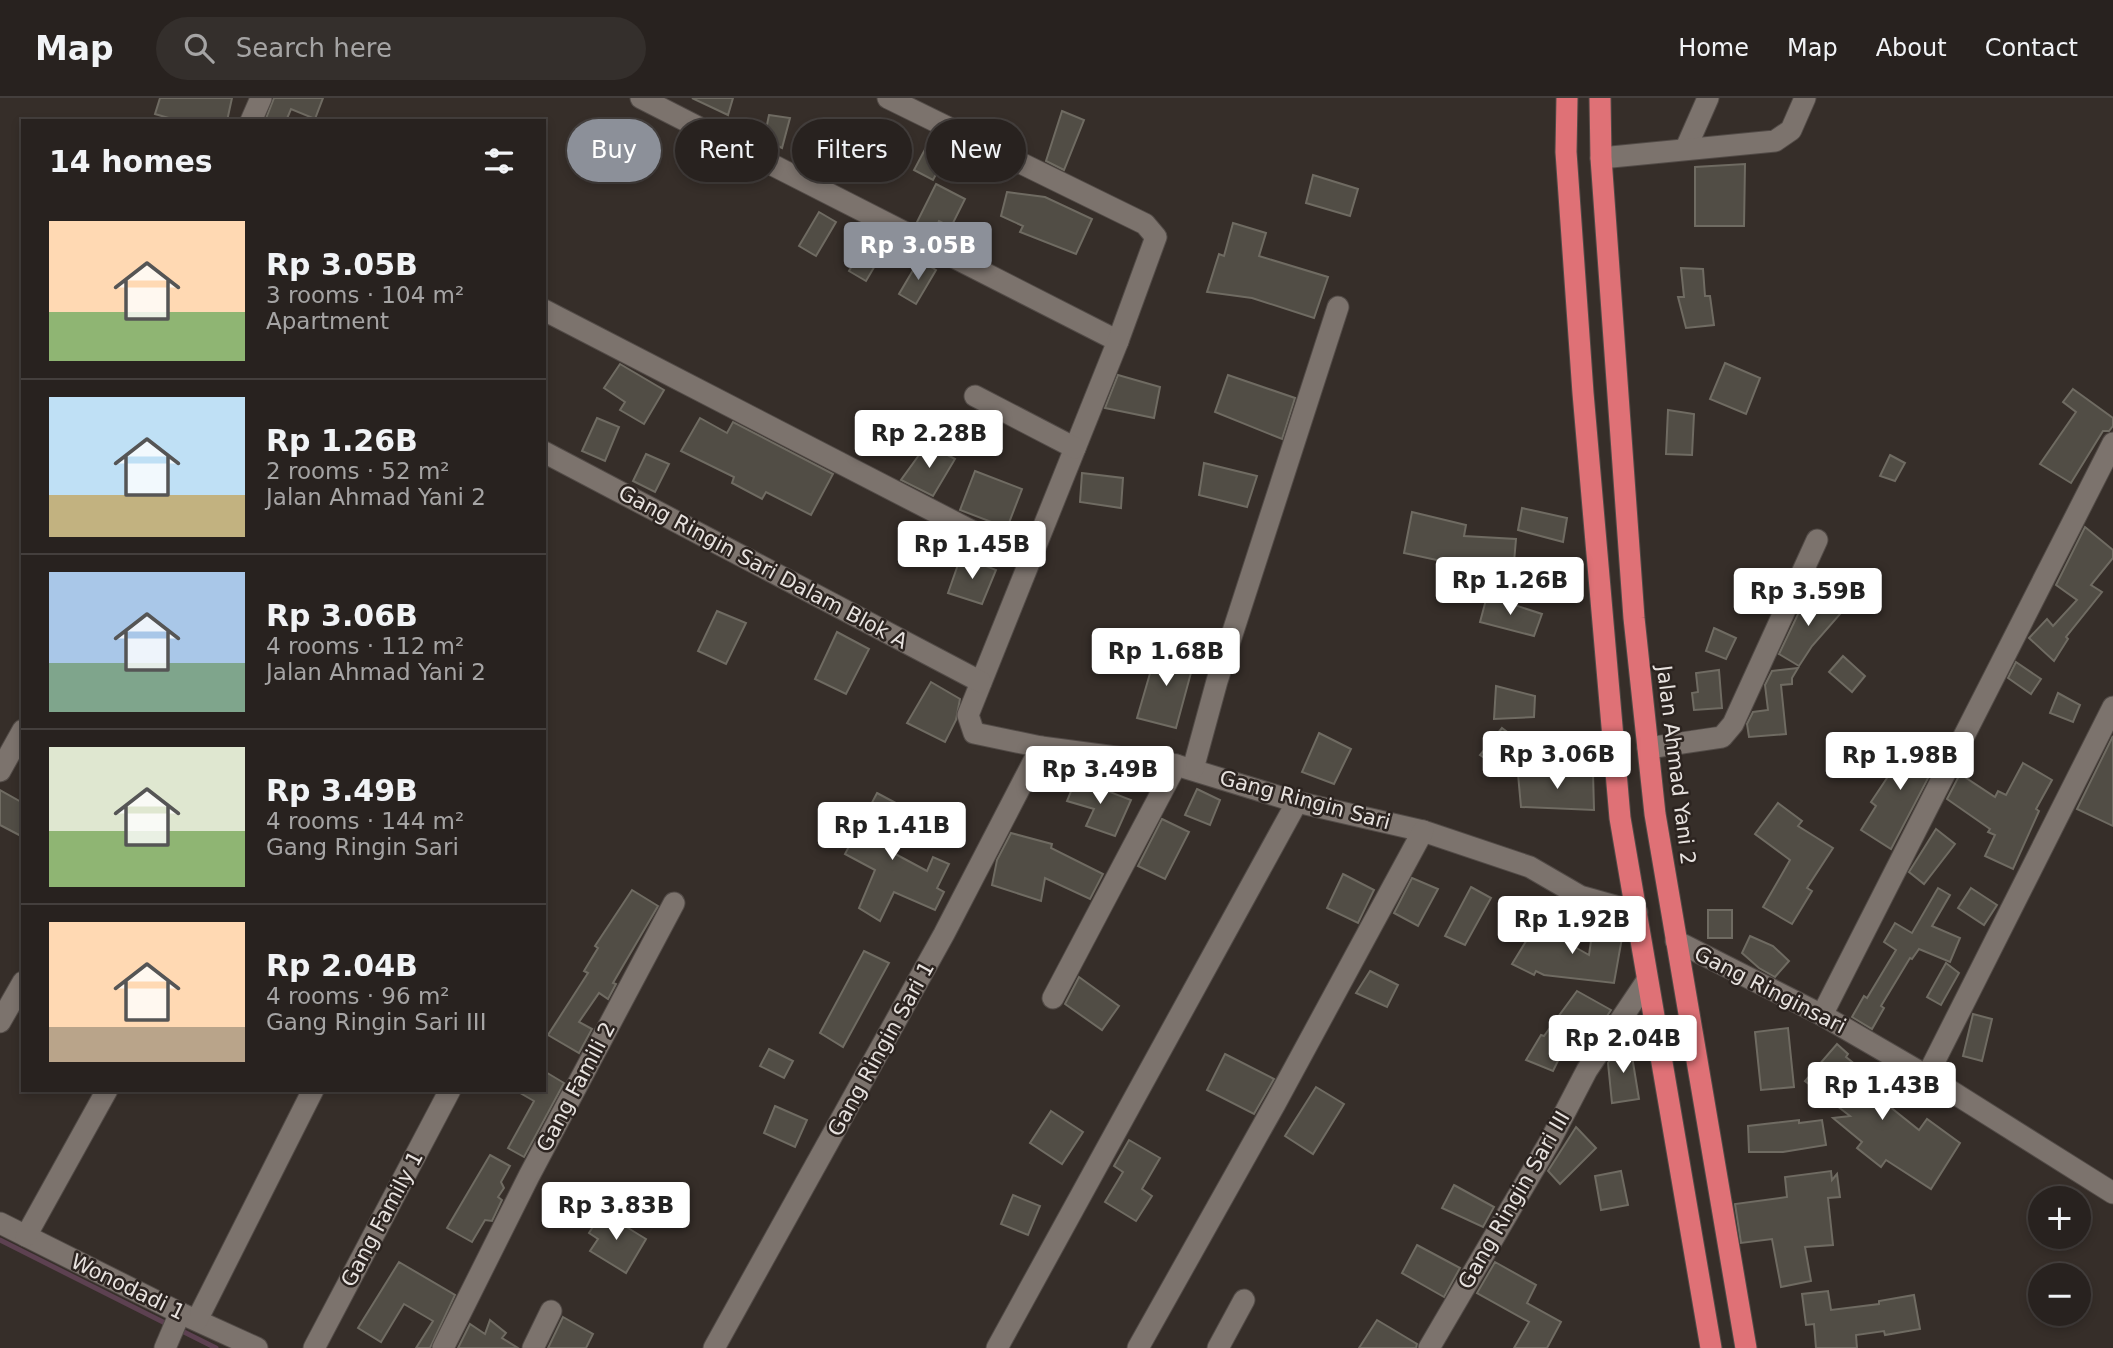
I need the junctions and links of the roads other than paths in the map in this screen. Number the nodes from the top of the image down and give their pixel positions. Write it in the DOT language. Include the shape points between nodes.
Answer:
graph roads {
  1 [pos="261,98"];
  2 [pos="641,98"];
  3 [pos="888,98"];
  4 [pos="1567,98"];
  5 [pos="1600,98"];
  6 [pos="1707,98"];
  7 [pos="1805,98"];
  8 [pos="252,119"];
  9 [pos="1686,148"];
  10 [pos="1601,158"];
  11 [pos="1338,307"];
  12 [pos="546,311"];
  13 [pos="1118,341"];
  14 [pos="975,396"];
  15 [pos="2113,443"];
  16 [pos="1075,448"];
  17 [pos="546,453"];
  18 [pos="1816,540"];
  19 [pos="1030,562"];
  20 [pos="981,682"];
  21 [pos="2113,707"];
  22 [pos="14,732"];
  23 [pos="1041,747"];
  24 [pos="1648,748"];
  25 [pos="0,771"];
  26 [pos="1178,771"];
  27 [pos="1297,802"];
  28 [pos="1420,836"];
  29 [pos="674,903"];
  30 [pos="1637,912"];
  31 [pos="1676,941"];
  32 [pos="1646,982"];
  33 [pos="21,985"];
  34 [pos="1053,998"];
  35 [pos="1822,1015"];
  36 [pos="0,1022"];
  37 [pos="1927,1076"];
  38 [pos="106,1092"];
  39 [pos="312,1092"];
  40 [pos="449,1092"];
  41 [pos="2113,1193"];
  42 [pos="0,1223"];
  43 [pos="26,1236"];
  44 [pos="1244,1300"];
  45 [pos="551,1311"];
  46 [pos="185,1316"];
  47 [pos="165,1348"];
  48 [pos="257,1348"];
  49 [pos="314,1348"];
  50 [pos="443,1348"];
  51 [pos="533,1348"];
  52 [pos="714,1348"];
  53 [pos="997,1348"];
  54 [pos="1138,1348"];
  55 [pos="1218,1348"];
  56 [pos="1429,1348"];
  57 [pos="1711,1348"];
  58 [pos="1746,1348"];
  1 -- 8 [label="street"];
  2 -- 13 [label="street"];
  3 -- 13 [label="street" via="1145,224 1156,237"];
  4 -- 30 [label="highway" via="1566,152 1583,393 1620,818"];
  5 -- 10 [label="highway, Jalan Ahmad Yani 2"];
  6 -- 9 [label="street"];
  7 -- 9 [label="street" via="1791,130 1775,141"];
  9 -- 10 [label="street"];
  10 -- 24 [label="highway, Jalan Ahmad Yani 2" via="1633,604"];
  11 -- 26 [label="street" via="1217,681"];
  12 -- 19 [label="street"];
  13 -- 16 [label="street"];
  14 -- 16 [label="street"];
  15 -- 35 [label="street"];
  16 -- 19 [label="street"];
  17 -- 20 [label="street, Gang Ringin Sari Dalam Blok A"];
  18 -- 24 [label="street" via="1733,724 1722,737"];
  19 -- 20 [label="street"];
  20 -- 23 [label="street, Gang Ringin Sari" via="968,715 974,733"];
  21 -- 37 [label="street"];
  22 -- 25 [label="street"];
  23 -- 26 [label="street, Gang Ringin Sari"];
  23 -- 52 [label="street, Gang Ringin Sari 1" via="944,934"];
  24 -- 31 [label="highway, Jalan Ahmad Yani 2"];
  26 -- 27 [label="street, Gang Ringin Sari"];
  26 -- 34 [label="street"];
  27 -- 28 [label="street, Gang Ringin Sari"];
  27 -- 53 [label="street"];
  28 -- 30 [label="street, Gang Ringin Sari" via="1531,867 1580,896"];
  28 -- 54 [label="street"];
  29 -- 50 [label="street, Gang Famili 2"];
  30 -- 32 [label="highway"];
  31 -- 35 [label="street, Gang Ringinsari"];
  31 -- 58 [label="highway, Jalan Ahmad Yani 2"];
  32 -- 56 [label="street, Gang Ringin Sari III" via="1587,1070"];
  32 -- 57 [label="highway"];
  33 -- 36 [label="street"];
  35 -- 37 [label="street, Gang Ringinsari"];
  37 -- 41 [label="street, Gang Ringinsari"];
  38 -- 43 [label="street"];
  39 -- 46 [label="street"];
  40 -- 49 [label="street, Gang Family 1"];
  42 -- 43 [label="street, Wonodadi 1"];
  43 -- 46 [label="street, Wonodadi 1"];
  44 -- 55 [label="street"];
  45 -- 51 [label="street"];
  46 -- 47 [label="street"];
  46 -- 48 [label="street, Wonodadi 1"];
}
